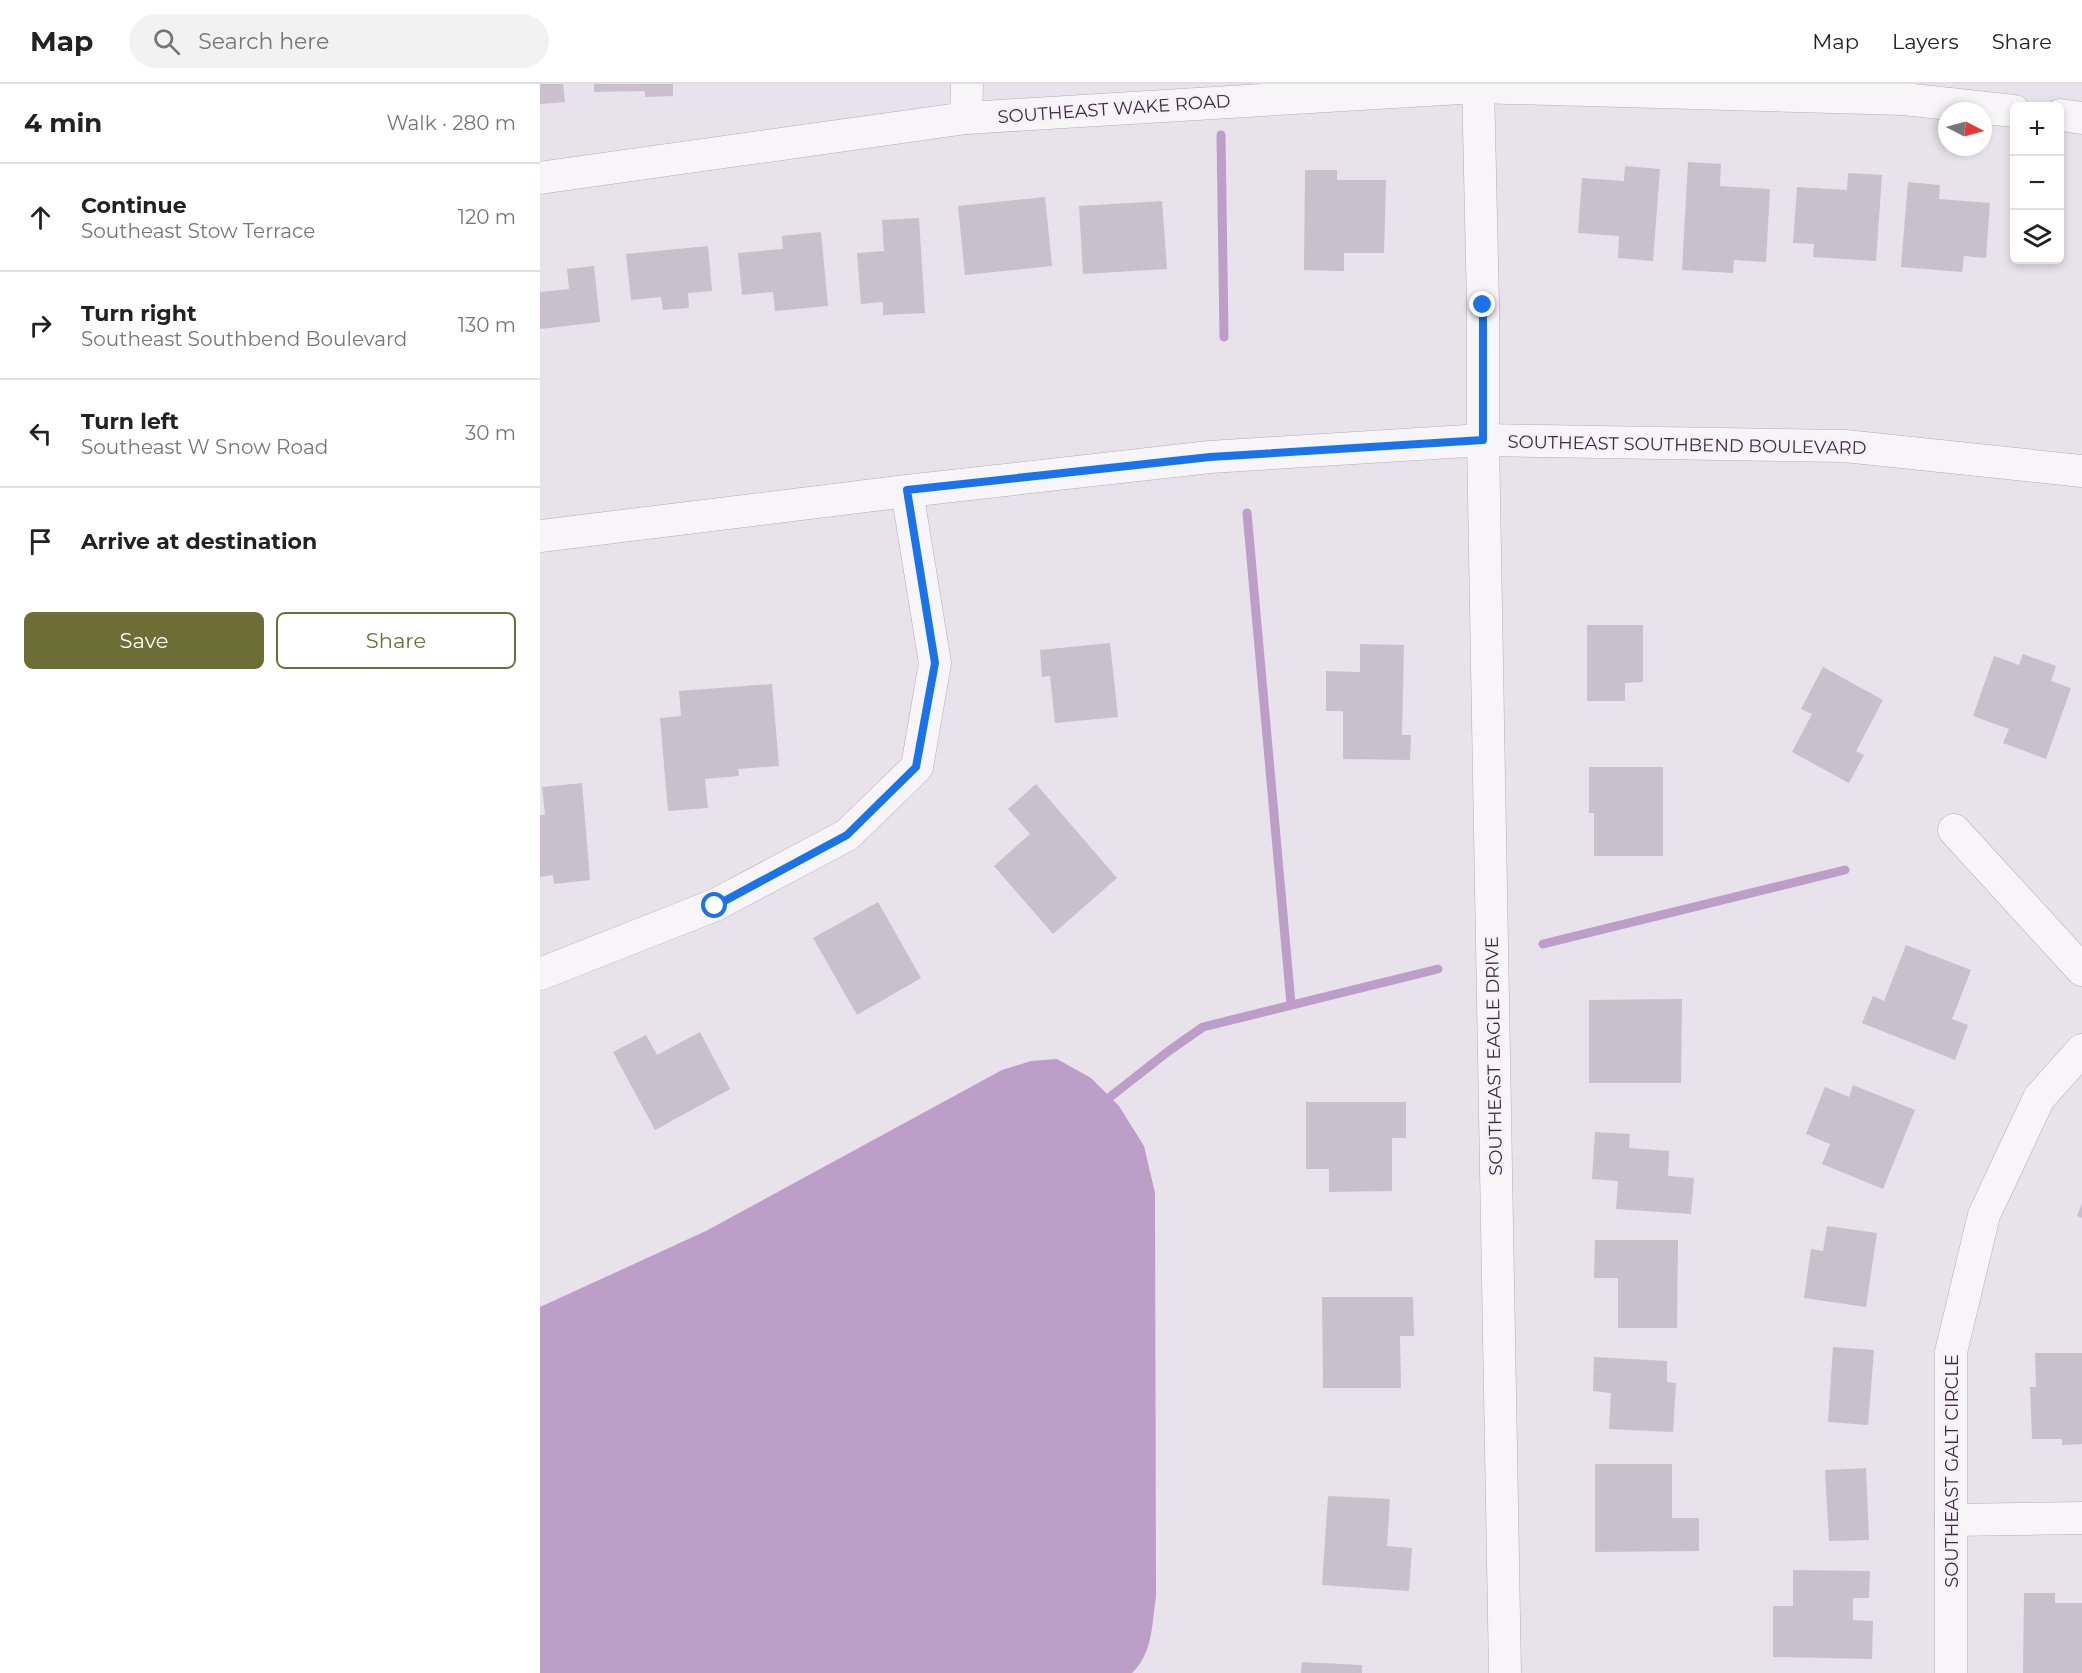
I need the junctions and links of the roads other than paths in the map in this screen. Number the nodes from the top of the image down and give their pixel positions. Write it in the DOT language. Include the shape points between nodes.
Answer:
graph roads {
  1 [pos="967,84"];
  2 [pos="1478,85"];
  3 [pos="1904,92"];
  4 [pos="2010,110"];
  5 [pos="2064,116"];
  6 [pos="966,118"];
  7 [pos="2082,118"];
  8 [pos="540,178"];
  9 [pos="1483,440"];
  10 [pos="2082,471"];
  11 [pos="907,490"];
  12 [pos="540,536"];
  13 [pos="1954,830"];
  14 [pos="2082,970"];
  15 [pos="540,974"];
  16 [pos="2082,1050"];
  17 [pos="2082,1518"];
  18 [pos="1951,1520"];
  19 [pos="1505,1673"];
  20 [pos="1951,1673"];
  1 -- 6 [label="street"];
  2 -- 3 [label="street, SOUTHEAST WAKE ROAD"];
  2 -- 6 [label="street, SOUTHEAST WAKE ROAD"];
  2 -- 9 [label="street, SOUTHEAST EAGLE DRIVE"];
  3 -- 4 [label="street, SOUTHEAST WAKE ROAD"];
  5 -- 7 [label="street"];
  6 -- 8 [label="street, SOUTHEAST WAKE ROAD"];
  9 -- 10 [label="street, SOUTHEAST SOUTHBEND BOULEVARD" via="1845,446"];
  9 -- 11 [label="street, SOUTHEAST SOUTHBEND BOULEVARD" via="1210,457"];
  9 -- 19 [label="street, SOUTHEAST EAGLE DRIVE"];
  11 -- 12 [label="street, SOUTHEAST SOUTHBEND BOULEVARD"];
  11 -- 15 [label="street" via="935,663 916,767 847,835 715,906"];
  13 -- 14 [label="street"];
  16 -- 18 [label="street, SOUTHEAST GALT CIRCLE" via="2039,1098 1984,1215 1951,1352"];
  17 -- 18 [label="street"];
  18 -- 20 [label="street, SOUTHEAST GALT CIRCLE"];
}
